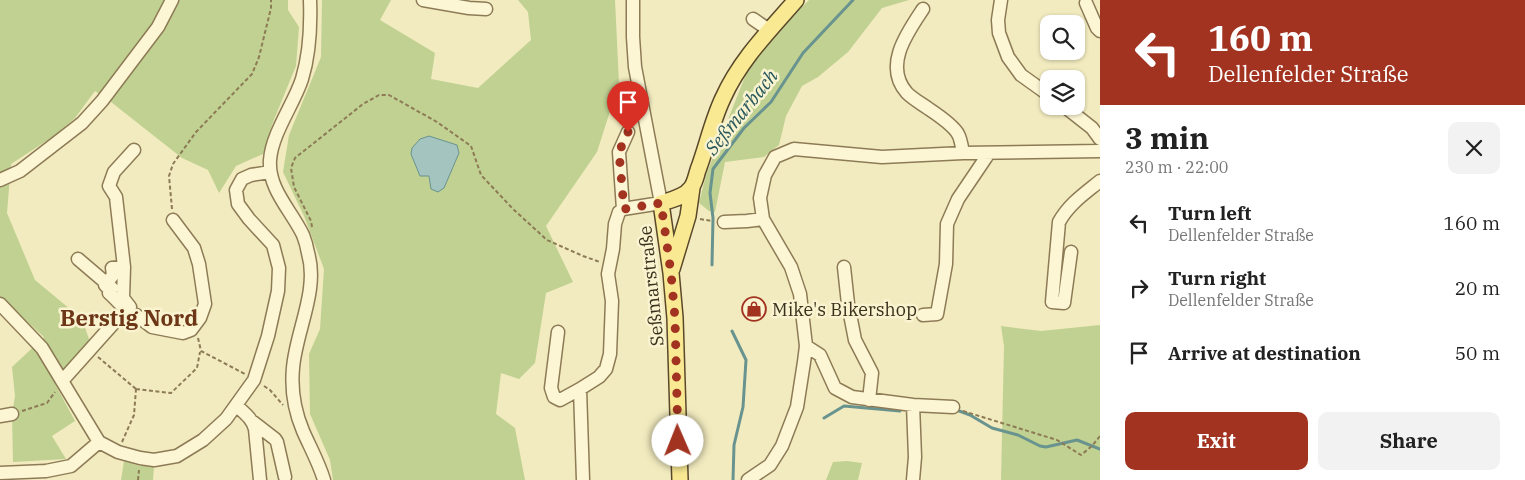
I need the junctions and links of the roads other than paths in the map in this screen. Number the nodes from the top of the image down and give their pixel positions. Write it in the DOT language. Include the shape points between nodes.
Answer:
graph roads {
  1 [pos="172,0"];
  2 [pos="310,0"];
  3 [pos="423,0"];
  4 [pos="633,0"];
  5 [pos="796,0"];
  6 [pos="1001,0"];
  7 [pos="1086,3"];
  8 [pos="486,9"];
  9 [pos="923,9"];
  10 [pos="1096,17"];
  11 [pos="752,19"];
  12 [pos="769,30"];
  13 [pos="1100,31"];
  14 [pos="1040,88"];
  15 [pos="1075,115"];
  16 [pos="628,132"];
  17 [pos="1100,139"];
  18 [pos="134,150"];
  19 [pos="1100,151"];
  20 [pos="963,153"];
  21 [pos="989,153"];
  22 [pos="270,172"];
  23 [pos="0,180"];
  24 [pos="1100,181"];
  25 [pos="692,188"];
  26 [pos="661,203"];
  27 [pos="624,209"];
  28 [pos="763,219"];
  29 [pos="173,220"];
  30 [pos="724,222"];
  31 [pos="1071,252"];
  32 [pos="78,259"];
  33 [pos="124,267"];
  34 [pos="844,267"];
  35 [pos="671,273"];
  36 [pos="107,283"];
  37 [pos="0,304"];
  38 [pos="129,308"];
  39 [pos="923,315"];
  40 [pos="558,332"];
  41 [pos="806,346"];
  42 [pos="62,381"];
  43 [pos="580,389"];
  44 [pos="869,400"];
  45 [pos="236,405"];
  46 [pos="913,405"];
  47 [pos="953,407"];
  48 [pos="253,422"];
  49 [pos="99,442"];
  50 [pos="0,472"];
  51 [pos="285,477"];
  52 [pos="260,480"];
  53 [pos="324,480"];
  54 [pos="583,480"];
  55 [pos="680,480"];
  56 [pos="748,480"];
  57 [pos="913,480"];
  1 -- 23 [label="street" via="158,27 82,123 20,171"];
  2 -- 22 [label="street" via="310,42 302,79 274,144"];
  3 -- 8 [label="street"];
  4 -- 26 [label="street, Seßmarstraße" via="635,67"];
  5 -- 12 [label="main road"];
  6 -- 14 [label="street" via="999,34 1008,57 1021,74"];
  7 -- 10 [label="street"];
  9 -- 20 [label="street" via="904,37 897,67 900,80 907,93 959,135"];
  10 -- 13 [label="street"];
  11 -- 12 [label="street"];
  12 -- 25 [label="main road" via="742,62 723,97"];
  15 -- 17 [label="street"];
  16 -- 27 [label="street" via="619,152"];
  18 -- 33 [label="street" via="114,172 109,186 116,197"];
  19 -- 21 [label="street"];
  20 -- 21 [label="street"];
  20 -- 28 [label="street" via="882,157 794,149 775,157 765,175 760,198"];
  21 -- 39 [label="street" via="958,199 947,224 946,264 936,314"];
  22 -- 45 [label="street" via="242,179 236,190 238,204 273,244 279,268 278,291 268,336 254,380"];
  22 -- 53 [label="street" via="274,186 303,235 309,255 312,274 297,340 293,398"];
  24 -- 31 [label="street" via="1076,200 1059,222 1052,302 1064,303"];
  25 -- 26 [label="main road" via="686,194"];
  25 -- 35 [label="main road" via="688,216"];
  26 -- 27 [label="street"];
  26 -- 35 [label="main road, Seßmarstraße"];
  27 -- 43 [label="street" via="616,218 608,274 612,302 610,354 606,369"];
  28 -- 30 [label="street"];
  28 -- 41 [label="street" via="791,267 800,294"];
  29 -- 38 [label="street" via="194,248 205,304 202,311 191,330 184,333 152,327"];
  32 -- 36 [label="street"];
  33 -- 36 [label="street" via="112,268 113,275"];
  33 -- 38 [label="street"];
  34 -- 44 [label="street" via="855,340 872,373"];
  35 -- 55 [label="main road, Seßmarstraße"];
  36 -- 38 [label="street" via="104,285 109,293"];
  37 -- 42 [label="street" via="42,348"];
  38 -- 42 [label="street"];
  40 -- 43 [label="street" via="551,388 554,398 560,400"];
  41 -- 44 [label="street" via="820,355 835,388 852,397"];
  41 -- 56 [label="street" via="797,407 782,446 770,465"];
  42 -- 49 [label="street"];
  43 -- 54 [label="street"];
  44 -- 46 [label="street"];
  45 -- 48 [label="street"];
  45 -- 49 [label="street" via="203,440 177,456 154,460 118,452"];
  46 -- 47 [label="street"];
  46 -- 57 [label="street" via="916,457"];
  48 -- 51 [label="street" via="277,442"];
  48 -- 52 [label="street"];
  49 -- 50 [label="street" via="71,466 46,471"];
}
